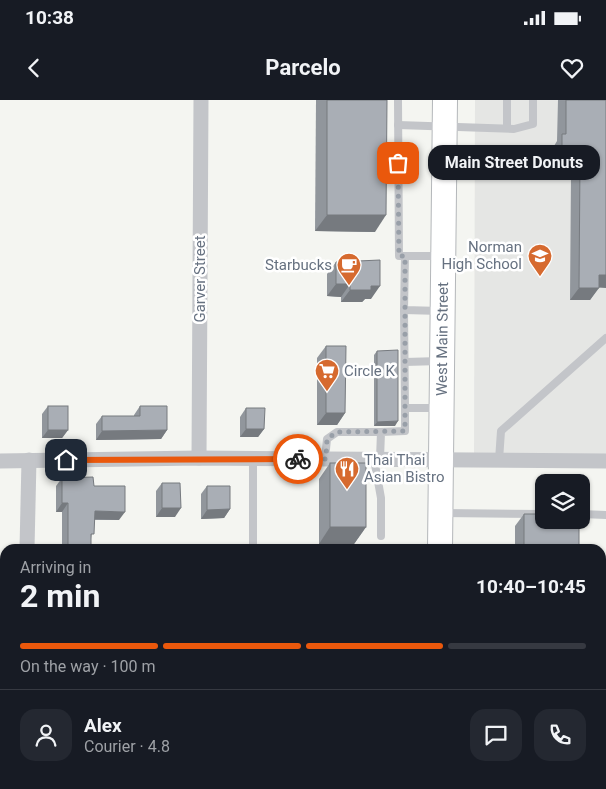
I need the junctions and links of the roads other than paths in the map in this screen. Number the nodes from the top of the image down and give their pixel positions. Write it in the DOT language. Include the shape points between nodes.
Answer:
graph roads {
  1 [pos="202,100"];
  2 [pos="398,100"];
  3 [pos="445,100"];
  4 [pos="507,100"];
  5 [pos="533,100"];
  6 [pos="398,125"];
  7 [pos="444,127"];
  8 [pos="507,128"];
  9 [pos="405,256"];
  10 [pos="443,256"];
  11 [pos="404,310"];
  12 [pos="443,310"];
  13 [pos="606,338"];
  14 [pos="442,361"];
  15 [pos="405,362"];
  16 [pos="405,408"];
  17 [pos="442,408"];
  18 [pos="381,432"];
  19 [pos="199,458"];
  20 [pos="253,458"];
  21 [pos="326,459"];
  22 [pos="377,459"];
  23 [pos="29,460"];
  24 [pos="441,460"];
  25 [pos="500,460"];
  26 [pos="0,461"];
  27 [pos="606,461"];
  28 [pos="440,513"];
  29 [pos="535,514"];
  30 [pos="590,514"];
  31 [pos="606,514"];
  32 [pos="381,536"];
  33 [pos="27,544"];
  34 [pos="252,544"];
  35 [pos="440,544"];
  1 -- 19 [label="street, Garver Street"];
  2 -- 6 [label="lane"];
  3 -- 7 [label="main road, West Main Street"];
  4 -- 8 [label="lane"];
  5 -- 8 [label="lane" via="532,124"];
  6 -- 7 [label="lane"];
  6 -- 9 [label="lane" via="399,256"];
  7 -- 8 [label="lane"];
  7 -- 10 [label="main road, West Main Street"];
  9 -- 10 [label="lane"];
  9 -- 11 [label="lane"];
  10 -- 12 [label="main road, West Main Street"];
  11 -- 12 [label="lane"];
  11 -- 15 [label="lane"];
  12 -- 14 [label="main road, West Main Street"];
  13 -- 25 [label="lane" via="501,431"];
  14 -- 15 [label="lane"];
  14 -- 17 [label="main road, West Main Street"];
  15 -- 16 [label="lane"];
  16 -- 17 [label="lane"];
  16 -- 18 [label="lane" via="405,431"];
  17 -- 24 [label="main road, West Main Street"];
  18 -- 21 [label="lane" via="337,432 327,439"];
  18 -- 22 [label="lane"];
  19 -- 20 [label="street"];
  19 -- 23 [label="street"];
  20 -- 21 [label="street"];
  20 -- 34 [label="lane"];
  21 -- 22 [label="street"];
  22 -- 24 [label="street"];
  22 -- 32 [label="lane"];
  23 -- 26 [label="street"];
  23 -- 33 [label="street"];
  24 -- 25 [label="street"];
  24 -- 28 [label="main road, West Main Street"];
  25 -- 27 [label="street"];
  28 -- 29 [label="lane"];
  28 -- 35 [label="main road, West Main Street"];
  30 -- 31 [label="lane"];
}
